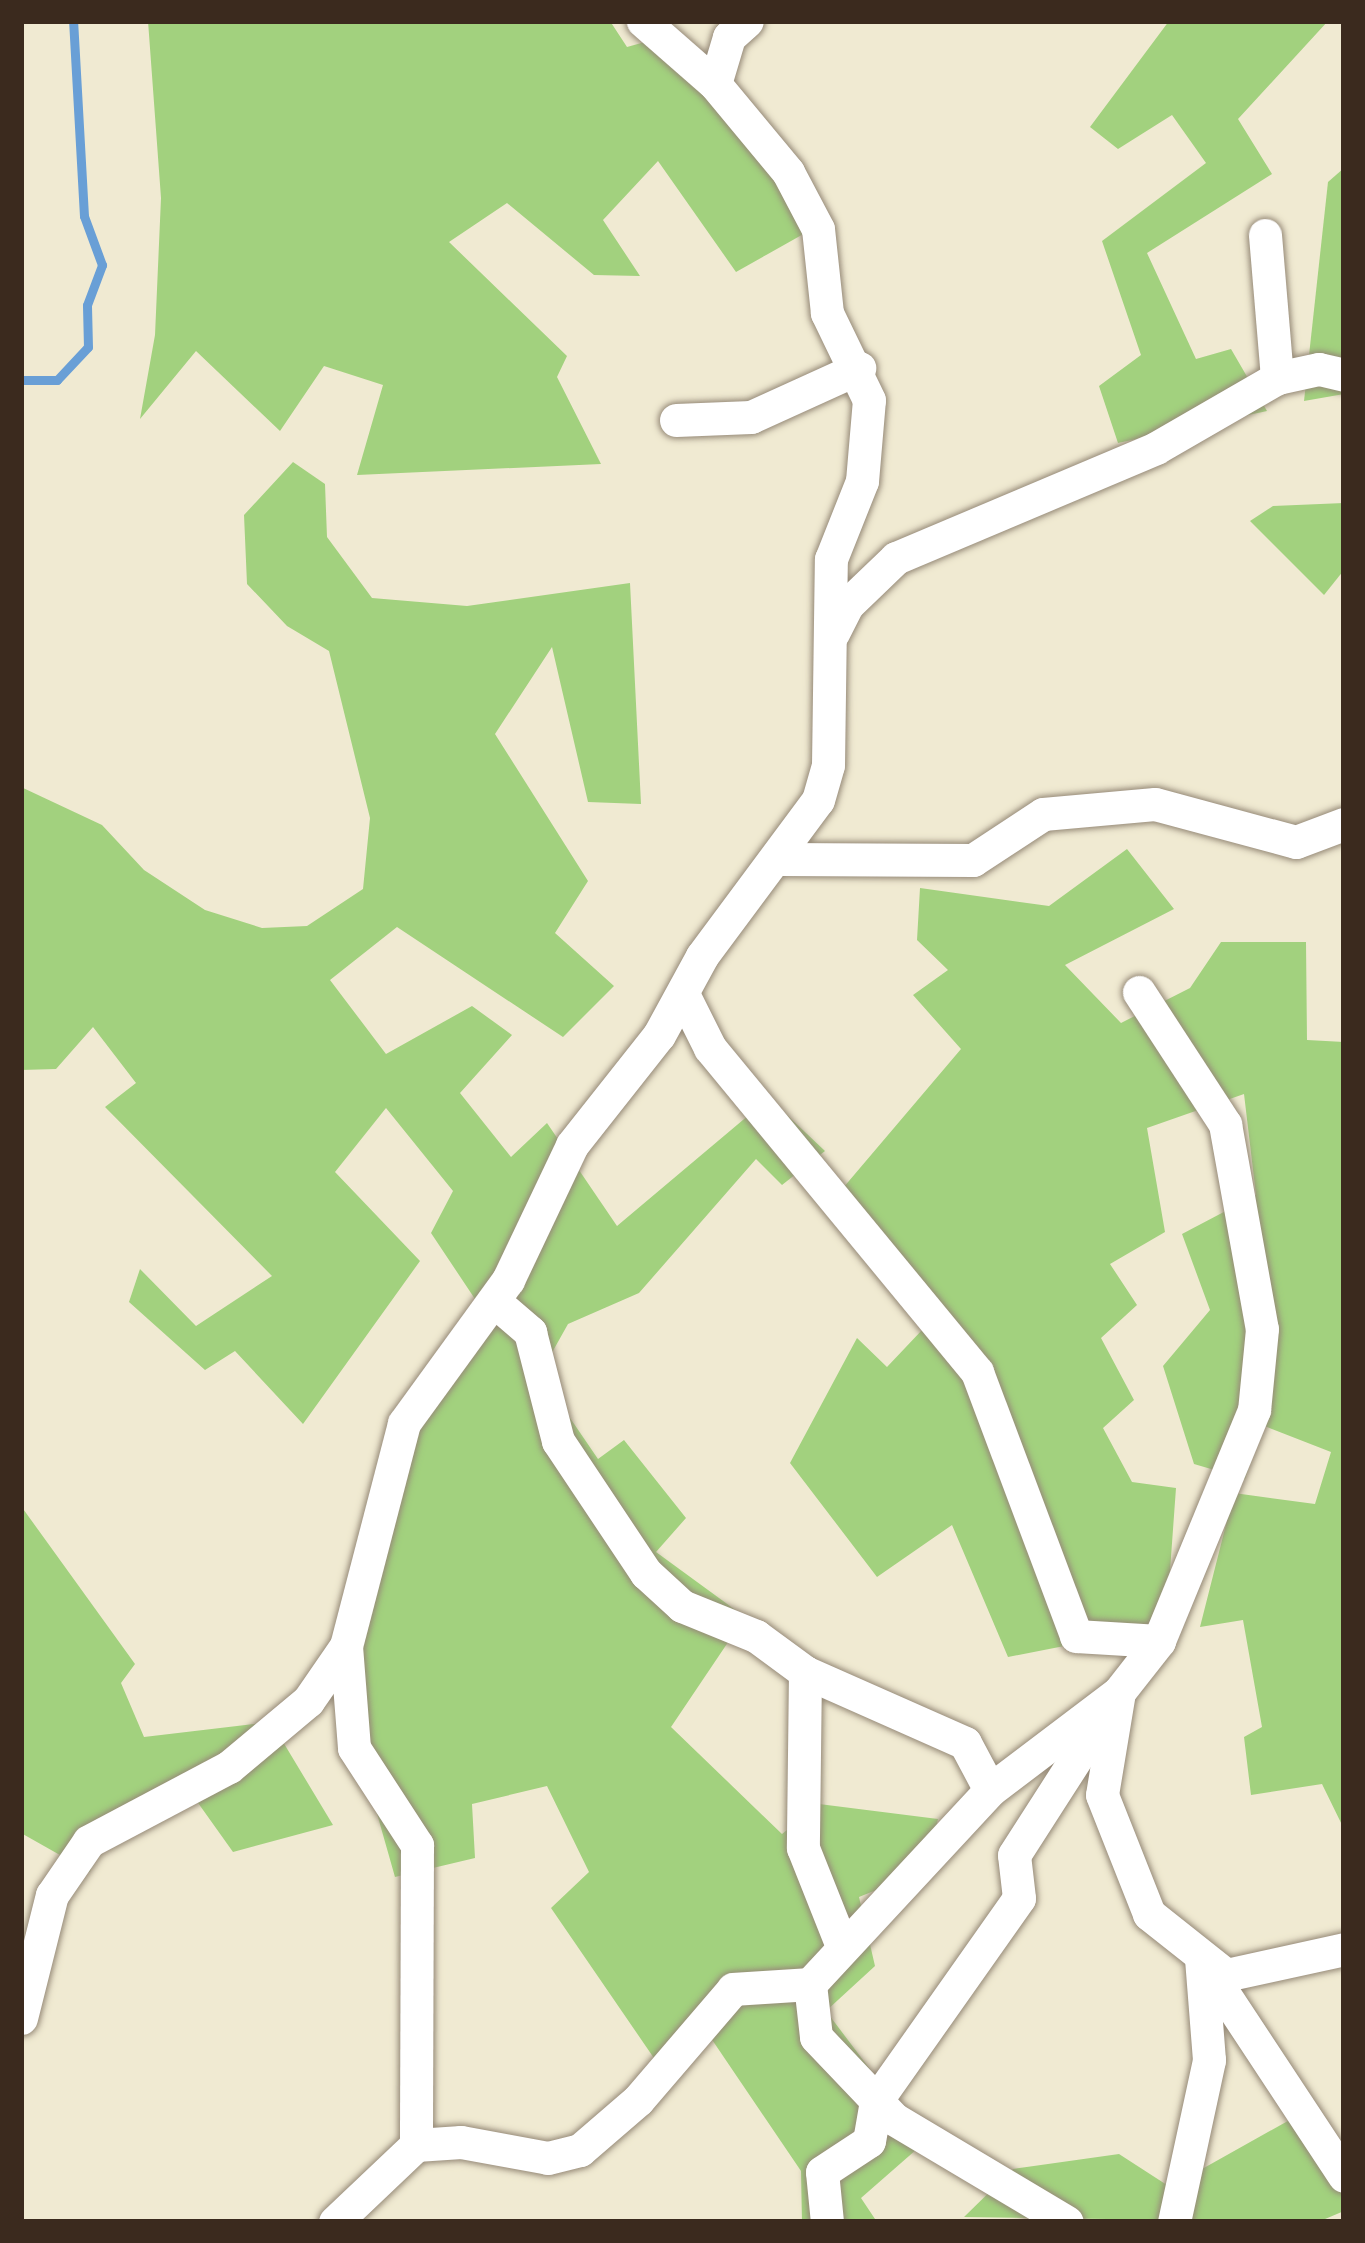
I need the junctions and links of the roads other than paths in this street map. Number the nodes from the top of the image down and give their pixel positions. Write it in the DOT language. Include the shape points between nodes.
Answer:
graph roads {
  1 [pos="643,21"];
  2 [pos="734,26"];
  3 [pos="715,84"];
  4 [pos="1265,235"];
  5 [pos="859,368"];
  6 [pos="1344,375"];
  7 [pos="1277,378"];
  8 [pos="676,420"];
  9 [pos="832,634"];
  10 [pos="1344,824"];
  11 [pos="780,860"];
  12 [pos="1139,992"];
  13 [pos="683,994"];
  14 [pos="494,1301"];
  15 [pos="1159,1641"];
  16 [pos="346,1646"];
  17 [pos="806,1672"];
  18 [pos="1119,1692"];
  19 [pos="991,1790"];
  20 [pos="842,1946"];
  21 [pos="1344,1949"];
  22 [pos="1201,1958"];
  23 [pos="810,1984"];
  24 [pos="21,2018"];
  25 [pos="876,2101"];
  26 [pos="416,2145"];
  27 [pos="1344,2176"];
  28 [pos="1031,2214"];
  29 [pos="335,2222"];
  30 [pos="827,2222"];
  31 [pos="1067,2222"];
  32 [pos="1174,2222"];
  1 -- 3 [label="street"];
  2 -- 3 [label="street"];
  3 -- 5 [label="street" via="788,172 818,229 827,313"];
  4 -- 7 [label="street"];
  5 -- 8 [label="street" via="751,417"];
  5 -- 9 [label="street" via="868,445 862,481 833,542"];
  6 -- 7 [label="street" via="1319,369"];
  7 -- 9 [label="street" via="1156,448 896,558 847,605"];
  9 -- 11 [label="street" via="828,765 818,800"];
  10 -- 11 [label="street" via="1296,842 1155,804 1043,814 974,860"];
  11 -- 13 [label="street" via="702,956"];
  12 -- 15 [label="street" via="1225,1124 1262,1329 1254,1411"];
  13 -- 14 [label="street" via="572,1145"];
  13 -- 15 [label="street" via="710,1048 977,1372 1076,1636"];
  14 -- 16 [label="street" via="404,1424"];
  14 -- 17 [label="street" via="530,1333 558,1442 646,1573 682,1606 756,1636"];
  15 -- 18 [label="street"];
  16 -- 24 [label="street" via="308,1701 229,1767 89,1841 52,1894"];
  16 -- 26 [label="street" via="355,1748 417,1845"];
  17 -- 19 [label="street" via="965,1743"];
  17 -- 20 [label="street" via="803,1848"];
  18 -- 19 [label="street"];
  18 -- 22 [label="street" via="1102,1795 1149,1914"];
  18 -- 25 [label="street" via="1014,1855 1019,1898"];
  19 -- 20 [label="street"];
  20 -- 23 [label="street"];
  21 -- 22 [label="street" via="1226,1975"];
  22 -- 27 [label="street"];
  22 -- 32 [label="street" via="1209,2060"];
  23 -- 25 [label="street" via="816,2037"];
  23 -- 26 [label="street" via="733,1989 638,2100 580,2150 548,2158 461,2142"];
  25 -- 28 [label="street"];
  25 -- 30 [label="street" via="869,2141 822,2172"];
  26 -- 29 [label="street"];
  28 -- 31 [label="street"];
}
